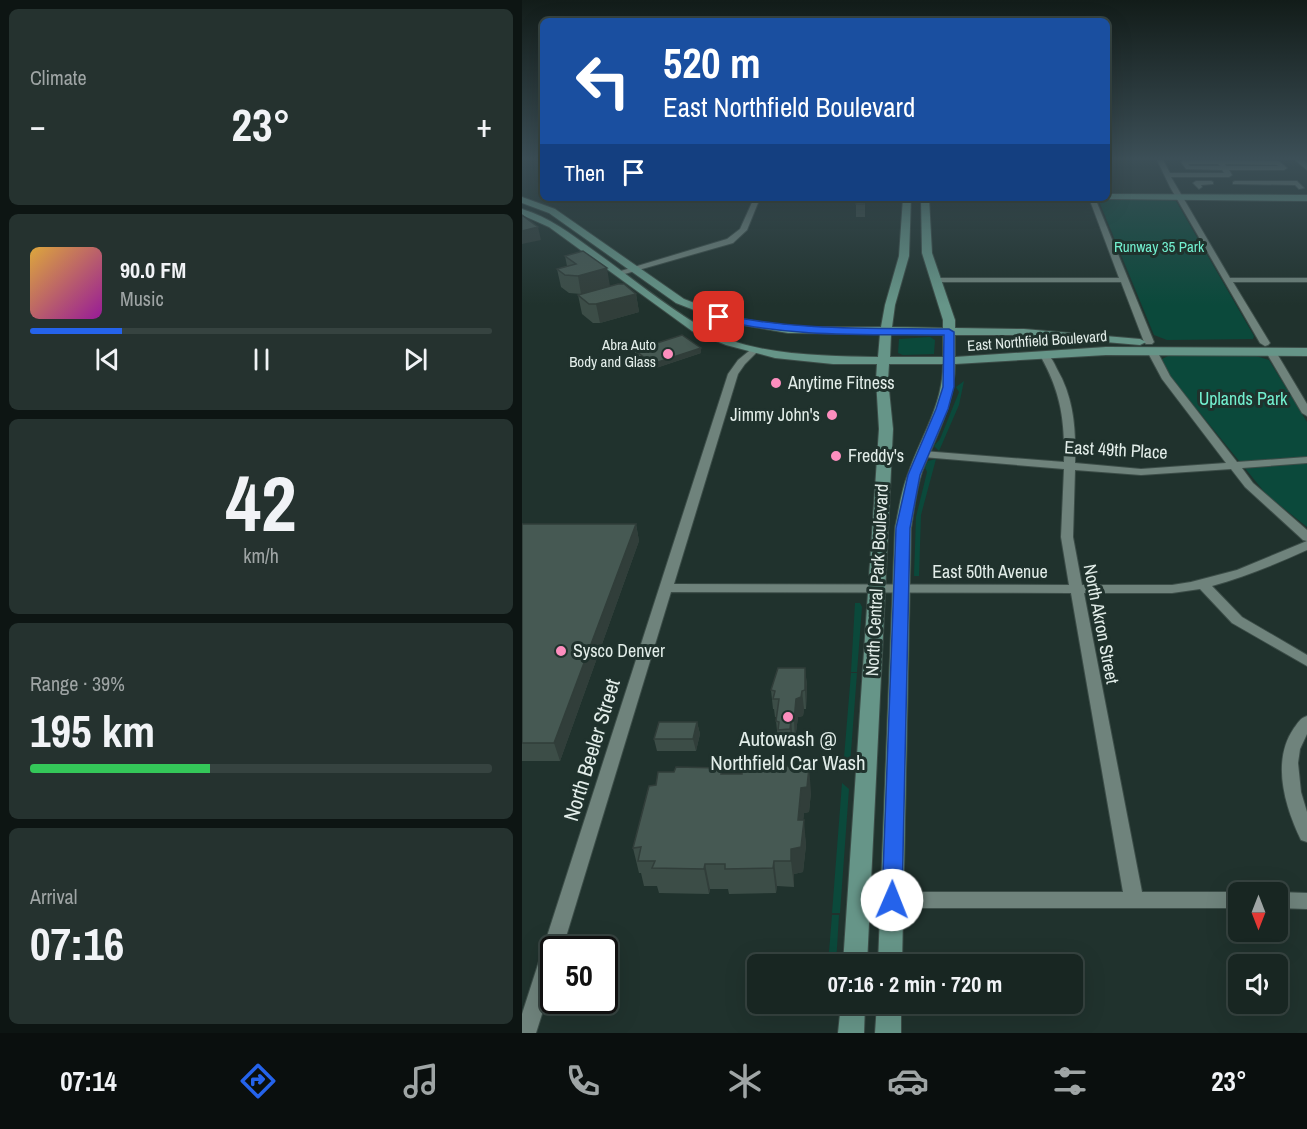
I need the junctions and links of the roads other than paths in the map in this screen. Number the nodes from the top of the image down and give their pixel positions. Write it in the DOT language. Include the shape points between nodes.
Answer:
graph roads {
  1 [pos="544,208"];
  2 [pos="753,208"];
  3 [pos="906,208"];
  4 [pos="926,208"];
  5 [pos="1096,208"];
  6 [pos="1186,208"];
  7 [pos="522,212"];
  8 [pos="634,268"];
  9 [pos="618,273"];
  10 [pos="936,280"];
  11 [pos="1125,280"];
  12 [pos="1229,280"];
  13 [pos="1307,280"];
  14 [pos="886,332"];
  15 [pos="949,332"];
  16 [pos="1307,343"];
  17 [pos="1151,347"];
  18 [pos="1268,347"];
  19 [pos="754,350"];
  20 [pos="1307,352"];
  21 [pos="1046,357"];
  22 [pos="883,361"];
  23 [pos="949,361"];
  24 [pos="1307,413"];
  25 [pos="923,454"];
  26 [pos="1307,460"];
  27 [pos="1234,465"];
  28 [pos="1068,466"];
  29 [pos="1307,537"];
  30 [pos="1307,545"];
  31 [pos="1204,585"];
  32 [pos="666,588"];
  33 [pos="877,589"];
  34 [pos="901,590"];
  35 [pos="1077,590"];
  36 [pos="1307,661"];
  37 [pos="1307,722"];
  38 [pos="1307,835"];
  39 [pos="892,900"];
  40 [pos="1134,900"];
  41 [pos="1228,900"];
  42 [pos="1288,900"];
  43 [pos="1307,901"];
  44 [pos="856,954"];
  45 [pos="890,954"];
  46 [pos="852,1014"];
  47 [pos="889,1014"];
  48 [pos="526,1033"];
  49 [pos="851,1033"];
  50 [pos="888,1033"];
  1 -- 8 [label="main road, East Northfield Boulevard"];
  2 -- 8 [label="street" via="743,231 730,241"];
  3 -- 14 [label="main road, North Central Park Boulevard" via="904,256"];
  4 -- 10 [label="main road, North Central Park Boulevard" via="926,249"];
  5 -- 11 [label="street"];
  6 -- 12 [label="street"];
  7 -- 9 [label="main road, East Northfield Boulevard" via="552,225"];
  8 -- 9 [label="street"];
  8 -- 14 [label="main road, East Northfield Boulevard" via="680,301 729,320 788,330"];
  9 -- 19 [label="main road, East Northfield Boulevard" via="696,329"];
  10 -- 11 [label="street"];
  10 -- 15 [label="main road, North Central Park Boulevard"];
  11 -- 17 [label="street"];
  12 -- 13 [label="street"];
  12 -- 18 [label="street"];
  14 -- 15 [label="main road, East Northfield Boulevard"];
  14 -- 22 [label="main road, North Central Park Boulevard"];
  15 -- 17 [label="main road, East Northfield Boulevard" via="1035,333"];
  15 -- 23 [label="main road, North Central Park Boulevard"];
  16 -- 18 [label="main road, East Northfield Boulevard"];
  17 -- 18 [label="main road, East Northfield Boulevard"];
  17 -- 21 [label="main road, East Northfield Boulevard"];
  17 -- 27 [label="street" via="1165,377"];
  18 -- 20 [label="main road, East Northfield Boulevard"];
  18 -- 24 [label="street"];
  19 -- 22 [label="main road, East Northfield Boulevard" via="805,358"];
  19 -- 32 [label="street, North Beeler Street" via="733,374"];
  21 -- 23 [label="main road, East Northfield Boulevard"];
  21 -- 28 [label="street, North Akron Street" via="1060,379 1070,419"];
  22 -- 23 [label="main road, East Northfield Boulevard"];
  22 -- 33 [label="main road, North Central Park Boulevard" via="886,429"];
  23 -- 25 [label="main road, North Central Park Boulevard" via="945,402"];
  25 -- 28 [label="street, East 49th Place"];
  25 -- 34 [label="main road, North Central Park Boulevard" via="904,517"];
  26 -- 27 [label="street, East 49th Place"];
  27 -- 28 [label="street, East 49th Place" via="1142,472"];
  27 -- 29 [label="street" via="1264,500"];
  28 -- 35 [label="street, North Akron Street" via="1065,512"];
  30 -- 31 [label="street, East 50th Avenue" via="1257,568"];
  31 -- 35 [label="street, East 50th Avenue" via="1134,591"];
  31 -- 36 [label="street" via="1243,625"];
  32 -- 33 [label="street, East 50th Avenue"];
  32 -- 48 [label="street, North Beeler Street"];
  33 -- 34 [label="street, East 50th Avenue"];
  33 -- 44 [label="main road, North Central Park Boulevard"];
  34 -- 35 [label="street, East 50th Avenue"];
  34 -- 39 [label="main road, North Central Park Boulevard"];
  35 -- 40 [label="street, North Akron Street"];
  37 -- 38 [label="street" via="1291,748 1288,773"];
  39 -- 40 [label="street"];
  39 -- 45 [label="main road, North Central Park Boulevard"];
  40 -- 41 [label="street"];
  42 -- 43 [label="street"];
  46 -- 49 [label="main road"];
  47 -- 50 [label="main road"];
}
